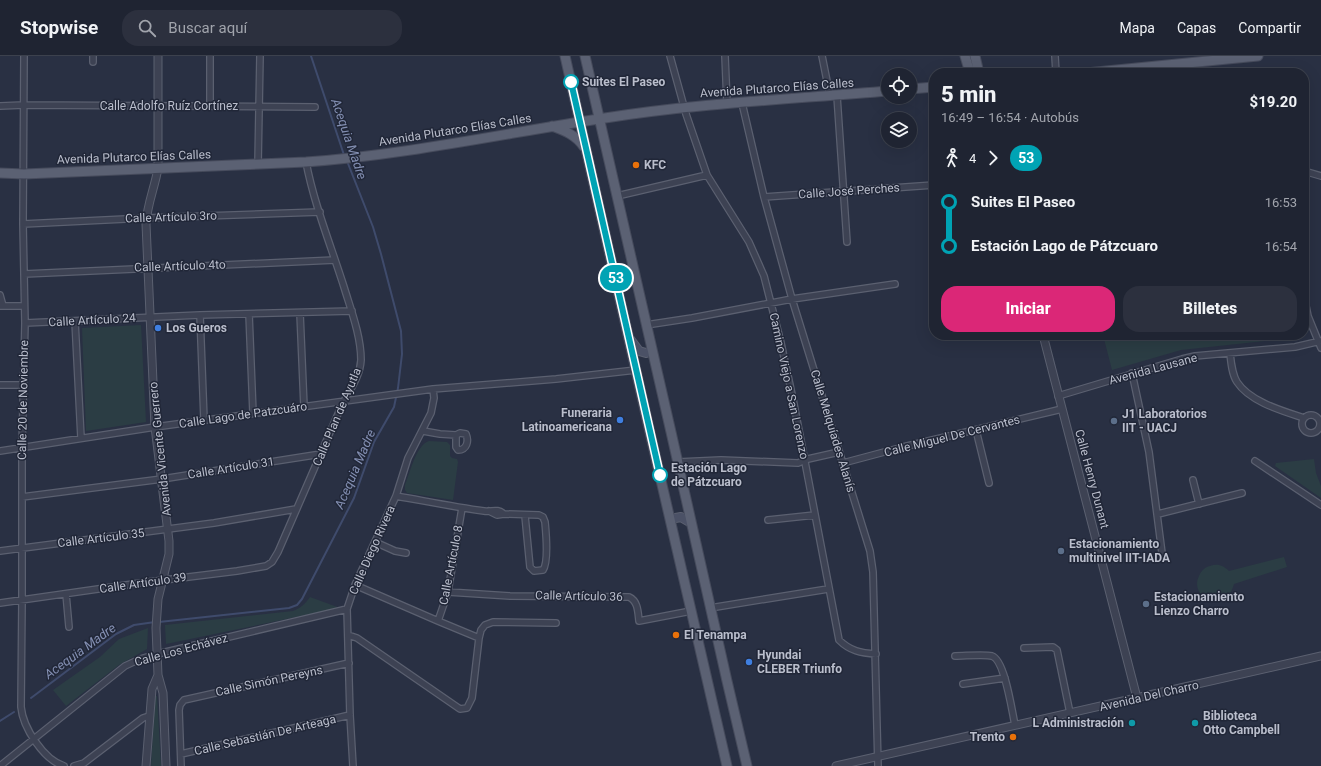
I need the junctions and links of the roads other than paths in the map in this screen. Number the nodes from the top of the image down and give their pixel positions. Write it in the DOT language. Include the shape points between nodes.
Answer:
graph roads {
  1 [pos="24,56"];
  2 [pos="158,56"];
  3 [pos="210,56"];
  4 [pos="260,56"];
  5 [pos="565,56"];
  6 [pos="585,56"];
  7 [pos="670,56"];
  8 [pos="725,56"];
  9 [pos="822,56"];
  10 [pos="965,56"];
  11 [pos="975,56"];
  12 [pos="1055,56"];
  13 [pos="1258,56"];
  14 [pos="1193,59"];
  15 [pos="969,68"];
  16 [pos="978,68"];
  17 [pos="1056,68"];
  18 [pos="1124,68"];
  19 [pos="929,87"];
  20 [pos="917,88"];
  21 [pos="881,92"];
  22 [pos="833,96"];
  23 [pos="742,103"];
  24 [pos="727,104"];
  25 [pos="24,105"];
  26 [pos="210,105"];
  27 [pos="0,106"];
  28 [pos="157,106"];
  29 [pos="258,106"];
  30 [pos="315,106"];
  31 [pos="684,107"];
  32 [pos="599,119"];
  33 [pos="580,121"];
  34 [pos="551,126"];
  35 [pos="586,151"];
  36 [pos="306,162"];
  37 [pos="258,164"];
  38 [pos="158,168"];
  39 [pos="1309,172"];
  40 [pos="0,173"];
  41 [pos="24,174"];
  42 [pos="707,175"];
  43 [pos="1321,176"];
  44 [pos="929,185"];
  45 [pos="843,191"];
  46 [pos="617,196"];
  47 [pos="764,197"];
  48 [pos="320,212"];
  49 [pos="146,218"];
  50 [pos="23,224"];
  51 [pos="847,242"];
  52 [pos="336,260"];
  53 [pos="148,268"];
  54 [pos="24,274"];
  55 [pos="895,284"];
  56 [pos="0,295"];
  57 [pos="792,299"];
  58 [pos="772,304"];
  59 [pos="1,306"];
  60 [pos="24,306"];
  61 [pos="352,310"];
  62 [pos="300,313"];
  63 [pos="249,314"];
  64 [pos="200,315"];
  65 [pos="150,318"];
  66 [pos="1309,318"];
  67 [pos="75,321"];
  68 [pos="24,323"];
  69 [pos="646,325"];
  70 [pos="629,338"];
  71 [pos="1044,340"];
  72 [pos="1319,342"];
  73 [pos="1321,348"];
  74 [pos="652,351"];
  75 [pos="1230,353"];
  76 [pos="636,370"];
  77 [pos="1132,373"];
  78 [pos="24,384"];
  79 [pos="0,385"];
  80 [pos="433,389"];
  81 [pos="1058,396"];
  82 [pos="343,402"];
  83 [pos="304,408"];
  84 [pos="1062,409"];
  85 [pos="253,413"];
  86 [pos="1304,418"];
  87 [pos="204,420"];
  88 [pos="155,427"];
  89 [pos="976,430"];
  90 [pos="423,431"];
  91 [pos="456,434"];
  92 [pos="81,438"];
  93 [pos="22,448"];
  94 [pos="0,451"];
  95 [pos="839,452"];
  96 [pos="321,454"];
  97 [pos="804,460"];
  98 [pos="1255,461"];
  99 [pos="678,462"];
  100 [pos="843,463"];
  101 [pos="162,479"];
  102 [pos="1193,480"];
  103 [pos="988,483"];
  104 [pos="1242,493"];
  105 [pos="396,496"];
  106 [pos="22,498"];
  107 [pos="1199,504"];
  108 [pos="1321,505"];
  109 [pos="462,508"];
  110 [pos="296,510"];
  111 [pos="1158,514"];
  112 [pos="815,515"];
  113 [pos="526,516"];
  114 [pos="670,518"];
  115 [pos="768,520"];
  116 [pos="691,523"];
  117 [pos="168,529"];
  118 [pos="375,542"];
  119 [pos="22,548"];
  120 [pos="0,551"];
  121 [pos="278,552"];
  122 [pos="1162,553"];
  123 [pos="406,554"];
  124 [pos="163,580"];
  125 [pos="355,585"];
  126 [pos="828,589"];
  127 [pos="448,592"];
  128 [pos="66,594"];
  129 [pos="22,600"];
  130 [pos="0,604"];
  131 [pos="710,608"];
  132 [pos="347,610"];
  133 [pos="692,611"];
  134 [pos="438,621"];
  135 [pos="556,624"];
  136 [pos="69,627"];
  137 [pos="348,635"];
  138 [pos="479,638"];
  139 [pos="1024,648"];
  140 [pos="157,654"];
  141 [pos="876,654"];
  142 [pos="955,656"];
  143 [pos="1320,657"];
  144 [pos="349,663"];
  145 [pos="158,675"];
  146 [pos="1005,678"];
  147 [pos="963,684"];
  148 [pos="1137,698"];
  149 [pos="1070,713"];
  150 [pos="350,715"];
  151 [pos="149,716"];
  152 [pos="1015,725"];
  153 [pos="34,740"];
  154 [pos="181,754"];
  155 [pos="878,756"];
  156 [pos="726,765"];
  157 [pos="0,766"];
  158 [pos="64,766"];
  159 [pos="74,766"];
  160 [pos="146,766"];
  161 [pos="166,766"];
  162 [pos="181,766"];
  163 [pos="353,766"];
  164 [pos="747,766"];
  165 [pos="836,766"];
  166 [pos="878,766"];
  1 -- 25 [label="street, Calle 20 de Noviembre"];
  2 -- 28 [label="street, Avenida Vicente Guerrero"];
  3 -- 26 [label="street"];
  4 -- 29 [label="street"];
  5 -- 33 [label="main road"];
  6 -- 32 [label="main road"];
  7 -- 31 [label="street, Camino Viejo a San Lorenzo"];
  8 -- 24 [label="street"];
  9 -- 22 [label="street"];
  10 -- 15 [label="main road"];
  11 -- 16 [label="main road"];
  12 -- 17 [label="street"];
  13 -- 14 [label="main road"];
  14 -- 18 [label="main road"];
  19 -- 20 [label="main road"];
  21 -- 22 [label="main road, Avenida Plutarco Elías Calles"];
  22 -- 23 [label="main road, Avenida Plutarco Elías Calles"];
  22 -- 45 [label="street"];
  23 -- 24 [label="main road, Avenida Plutarco Elías Calles"];
  23 -- 47 [label="street, Calle Melquíades Alanís"];
  24 -- 31 [label="main road, Avenida Plutarco Elías Calles"];
  25 -- 27 [label="street, Calle Adolfo Ruíz Cortínez"];
  25 -- 28 [label="street, Calle Adolfo Ruíz Cortínez"];
  25 -- 41 [label="street, Calle 20 de Noviembre"];
  26 -- 28 [label="street, Calle Adolfo Ruíz Cortínez"];
  26 -- 29 [label="street, Calle Adolfo Ruíz Cortínez"];
  28 -- 38 [label="street, Avenida Vicente Guerrero"];
  29 -- 30 [label="street, Calle Adolfo Ruíz Cortínez"];
  29 -- 37 [label="street"];
  31 -- 32 [label="main road, Avenida Plutarco Elías Calles"];
  31 -- 42 [label="street, Camino Viejo a San Lorenzo"];
  32 -- 33 [label="main road, Avenida Plutarco Elías Calles"];
  32 -- 46 [label="main road"];
  33 -- 34 [label="main road, Avenida Plutarco Elías Calles"];
  33 -- 35 [label="main road"];
  34 -- 35 [label="main road" via="566,131 579,140"];
  34 -- 36 [label="main road, Avenida Plutarco Elías Calles" via="341,160"];
  35 -- 70 [label="main road"];
  36 -- 37 [label="main road, Avenida Plutarco Elías Calles"];
  36 -- 48 [label="street, Calle Plan de Ayutla"];
  37 -- 38 [label="main road, Avenida Plutarco Elías Calles"];
  38 -- 41 [label="main road, Avenida Plutarco Elías Calles"];
  38 -- 49 [label="street, Avenida Vicente Guerrero"];
  39 -- 43 [label="street"];
  40 -- 41 [label="main road, Avenida Plutarco Elías Calles"];
  41 -- 50 [label="street, Calle 20 de Noviembre"];
  42 -- 46 [label="street"];
  42 -- 58 [label="street, Camino Viejo a San Lorenzo" via="755,253"];
  44 -- 45 [label="street, Calle José Perches"];
  45 -- 47 [label="street, Calle José Perches"];
  45 -- 51 [label="street"];
  46 -- 69 [label="main road"];
  47 -- 57 [label="street, Calle Melquíades Alanís"];
  48 -- 49 [label="street, Calle Artículo 3ro"];
  48 -- 52 [label="street, Calle Plan de Ayutla"];
  49 -- 50 [label="street, Calle Artículo 3ro"];
  49 -- 53 [label="street, Avenida Vicente Guerrero"];
  50 -- 54 [label="street, Calle 20 de Noviembre"];
  52 -- 53 [label="street, Calle Artículo 4to"];
  52 -- 61 [label="street, Calle Plan de Ayutla"];
  53 -- 54 [label="street, Calle Artículo 4to"];
  53 -- 65 [label="street, Avenida Vicente Guerrero"];
  54 -- 60 [label="street, Calle 20 de Noviembre"];
  55 -- 57 [label="street"];
  56 -- 59 [label="street"];
  57 -- 58 [label="street"];
  57 -- 95 [label="street, Calle Melquíades Alanís"];
  58 -- 69 [label="street"];
  58 -- 97 [label="street, Camino Viejo a San Lorenzo"];
  59 -- 60 [label="street"];
  60 -- 68 [label="street, Calle 20 de Noviembre"];
  61 -- 62 [label="street, Calle Artículo 24"];
  61 -- 82 [label="street, Calle Plan de Ayutla" via="358,338 359,372"];
  62 -- 63 [label="street, Calle Artículo 24"];
  62 -- 83 [label="street"];
  63 -- 64 [label="street, Calle Artículo 24"];
  63 -- 85 [label="street"];
  64 -- 65 [label="street, Calle Artículo 24"];
  64 -- 87 [label="street"];
  65 -- 67 [label="street, Calle Artículo 24"];
  65 -- 88 [label="street, Avenida Vicente Guerrero"];
  66 -- 72 [label="street"];
  67 -- 68 [label="street, Calle Artículo 24"];
  67 -- 92 [label="street"];
  68 -- 78 [label="street, Calle 20 de Noviembre"];
  69 -- 74 [label="main road"];
  70 -- 74 [label="main road" via="641,353"];
  70 -- 76 [label="main road"];
  71 -- 81 [label="street, Calle Henry Dunant"];
  72 -- 73 [label="street"];
  72 -- 75 [label="street, Avenida Lausane" via="1295,347"];
  74 -- 99 [label="main road"];
  75 -- 77 [label="street, Avenida Lausane" via="1182,359"];
  75 -- 86 [label="street" via="1233,373 1242,389 1257,400"];
  76 -- 80 [label="street"];
  76 -- 114 [label="main road"];
  77 -- 81 [label="street, Avenida Lausane"];
  77 -- 111 [label="street"];
  78 -- 79 [label="street"];
  78 -- 93 [label="street, Calle 20 de Noviembre"];
  80 -- 82 [label="street, Calle Lago de Patzcuáro"];
  80 -- 90 [label="street, Calle Diego Rivera" via="431,413"];
  81 -- 84 [label="street, Calle Henry Dunant"];
  82 -- 83 [label="street, Calle Lago de Patzcuáro"];
  82 -- 96 [label="street, Calle Plan de Ayutla"];
  83 -- 85 [label="street, Calle Lago de Patzcuáro"];
  84 -- 89 [label="street, Calle Miguel De Cervantes"];
  84 -- 148 [label="street, Calle Henry Dunant"];
  85 -- 87 [label="street, Calle Lago de Patzcuáro"];
  87 -- 88 [label="street, Calle Lago de Patzcuáro"];
  88 -- 92 [label="street, Calle Lago de Patzcuáro"];
  88 -- 101 [label="street, Avenida Vicente Guerrero"];
  89 -- 100 [label="street, Calle Miguel De Cervantes"];
  89 -- 103 [label="street"];
  90 -- 91 [label="street"];
  90 -- 105 [label="street, Calle Diego Rivera" via="408,458"];
  92 -- 93 [label="street, Calle Lago de Patzcuáro"];
  93 -- 94 [label="street, Calle Lago de Patzcuáro"];
  93 -- 106 [label="street, Calle 20 de Noviembre"];
  95 -- 97 [label="street"];
  95 -- 100 [label="street, Calle Melquíades Alanís"];
  96 -- 101 [label="street, Calle Artículo 31"];
  96 -- 110 [label="street, Calle Plan de Ayutla"];
  97 -- 99 [label="street" via="798,463 721,460"];
  97 -- 112 [label="street, Camino Viejo a San Lorenzo"];
  98 -- 108 [label="street"];
  99 -- 116 [label="main road"];
  100 -- 141 [label="street, Calle Melquíades Alanís" via="872,560"];
  101 -- 106 [label="street, Calle Artículo 31"];
  101 -- 117 [label="street, Avenida Vicente Guerrero"];
  102 -- 107 [label="street"];
  104 -- 107 [label="street"];
  105 -- 109 [label="street"];
  105 -- 118 [label="street, Calle Diego Rivera"];
  106 -- 119 [label="street, Calle 20 de Noviembre"];
  107 -- 111 [label="street"];
  109 -- 113 [label="street" via="498,510 504,514"];
  109 -- 127 [label="street, Calle Artículo 8"];
  110 -- 117 [label="street, Calle Artículo 35"];
  110 -- 121 [label="street, Calle Plan de Ayutla"];
  111 -- 122 [label="street"];
  112 -- 115 [label="street"];
  112 -- 126 [label="street, Camino Viejo a San Lorenzo"];
  113 -- 113 [label="street" via="530,567 532,570 543,570 546,561 545,522 539,515"];
  114 -- 116 [label="main road" via="681,518"];
  114 -- 133 [label="main road"];
  116 -- 131 [label="main road"];
  117 -- 119 [label="street, Calle Artículo 35"];
  117 -- 124 [label="street, Avenida Vicente Guerrero" via="169,554"];
  118 -- 123 [label="street"];
  118 -- 125 [label="street, Calle Diego Rivera"];
  119 -- 120 [label="street, Calle Artículo 35"];
  119 -- 129 [label="street, Calle 20 de Noviembre"];
  121 -- 124 [label="street, Calle Artículo 39" via="266,566"];
  124 -- 128 [label="street, Calle Artículo 39"];
  124 -- 140 [label="street, Avenida Vicente Guerrero" via="157,615"];
  125 -- 132 [label="street, Calle Diego Rivera"];
  125 -- 134 [label="street"];
  126 -- 131 [label="street"];
  126 -- 141 [label="street, Camino Viejo a San Lorenzo" via="839,640 850,650"];
  127 -- 133 [label="street, Calle Artículo 36" via="510,596 629,597 636,603 639,621"];
  127 -- 134 [label="street, Calle Artículo 8"];
  128 -- 129 [label="street, Calle Artículo 39"];
  128 -- 136 [label="street"];
  129 -- 130 [label="street, Calle Artículo 39"];
  129 -- 153 [label="street, Calle 20 de Noviembre" via="21,712"];
  131 -- 164 [label="main road"];
  132 -- 137 [label="street, Calle Diego Rivera"];
  132 -- 140 [label="street, Calle Los Echávez"];
  133 -- 156 [label="main road"];
  134 -- 138 [label="street"];
  135 -- 138 [label="street" via="493,622 483,627"];
  137 -- 138 [label="street" via="357,638 460,709 467,708 472,698"];
  137 -- 144 [label="street, Calle Diego Rivera"];
  139 -- 149 [label="street" via="1053,647 1057,650"];
  140 -- 145 [label="street, Avenida Vicente Guerrero"];
  140 -- 153 [label="street, Calle Los Echávez" via="125,666"];
  141 -- 155 [label="street, Calle Melquíades Alanís"];
  142 -- 146 [label="street" via="995,657 1002,667"];
  143 -- 148 [label="street, Avenida Del Charro"];
  144 -- 150 [label="street, Calle Diego Rivera"];
  144 -- 154 [label="street, Calle Simón Pereyns" via="189,698 182,702 179,710"];
  145 -- 151 [label="street, Avenida Vicente Guerrero" via="152,689"];
  145 -- 161 [label="street, Avenida Vicente Guerrero" via="163,694"];
  146 -- 147 [label="street"];
  146 -- 152 [label="street"];
  148 -- 149 [label="street, Avenida Del Charro"];
  149 -- 152 [label="street, Avenida Del Charro"];
  150 -- 154 [label="street, Calle Sebastián De Arteaga"];
  150 -- 163 [label="street, Calle Diego Rivera"];
  151 -- 159 [label="street" via="84,763"];
  151 -- 160 [label="street, Avenida Vicente Guerrero"];
  152 -- 155 [label="street, Avenida Del Charro"];
  153 -- 157 [label="street, Calle Los Echávez"];
  153 -- 158 [label="street, Calle 20 de Noviembre" via="51,759"];
  154 -- 162 [label="street"];
  155 -- 165 [label="street, Avenida Del Charro"];
  155 -- 166 [label="street, Calle Melquíades Alanís"];
}
